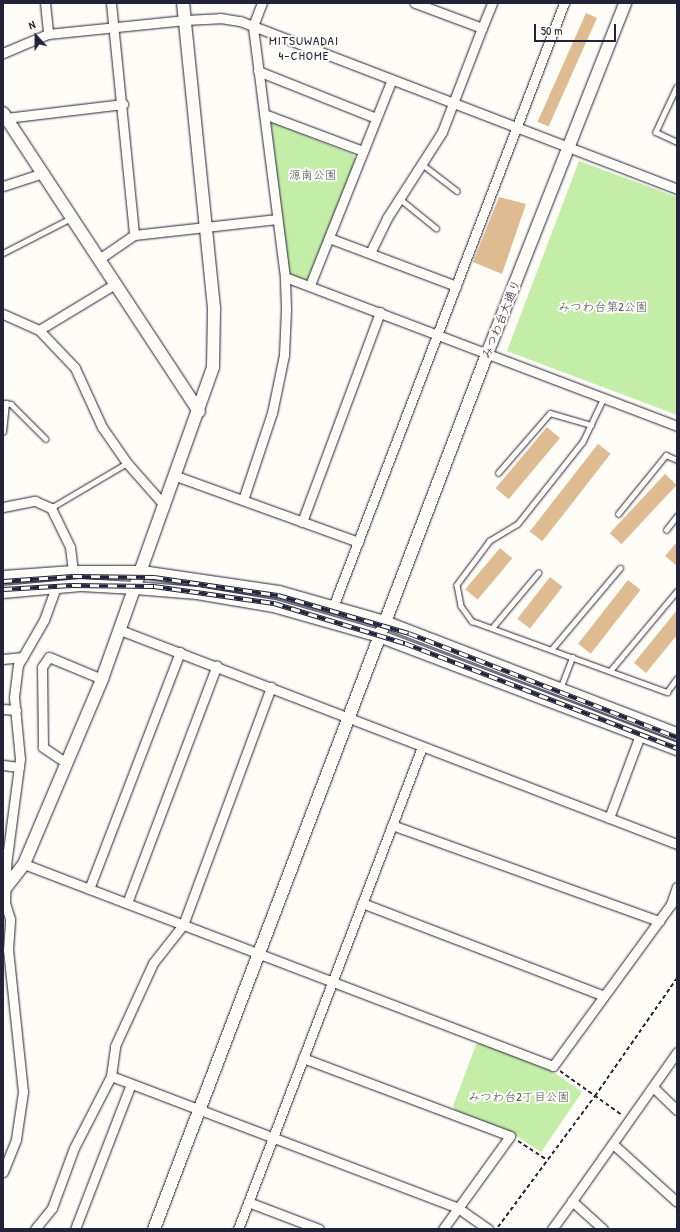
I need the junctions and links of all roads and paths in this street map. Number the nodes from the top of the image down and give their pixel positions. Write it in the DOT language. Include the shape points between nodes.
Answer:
graph roads {
  1 [pos="45,3"];
  2 [pos="111,3"];
  3 [pos="183,3"];
  4 [pos="262,3"];
  5 [pos="492,3"];
  6 [pos="564,3"];
  7 [pos="625,3"];
  8 [pos="419,4"];
  9 [pos="185,20"];
  10 [pos="253,26"];
  11 [pos="113,28"];
  12 [pos="482,28"];
  13 [pos="48,34"];
  14 [pos="3,53"];
  15 [pos="258,71"];
  16 [pos="391,81"];
  17 [pos="677,87"];
  18 [pos="123,104"];
  19 [pos="455,106"];
  20 [pos="264,114"];
  21 [pos="4,116"];
  22 [pos="376,118"];
  23 [pos="517,127"];
  24 [pos="677,142"];
  25 [pos="570,148"];
  26 [pos="363,151"];
  27 [pos="420,163"];
  28 [pos="40,174"];
  29 [pos="3,186"];
  30 [pos="677,189"];
  31 [pos="457,192"];
  32 [pos="399,198"];
  33 [pos="71,218"];
  34 [pos="277,219"];
  35 [pos="206,228"];
  36 [pos="436,228"];
  37 [pos="134,235"];
  38 [pos="329,238"];
  39 [pos="3,253"];
  40 [pos="370,253"];
  41 [pos="99,259"];
  42 [pos="285,277"];
  43 [pos="115,284"];
  44 [pos="310,285"];
  45 [pos="456,286"];
  46 [pos="380,312"];
  47 [pos="3,314"];
  48 [pos="39,330"];
  49 [pos="438,334"];
  50 [pos="487,354"];
  51 [pos="604,398"];
  52 [pos="4,403"];
  53 [pos="199,411"];
  54 [pos="591,425"];
  55 [pos="677,426"];
  56 [pos="3,432"];
  57 [pos="46,439"];
  58 [pos="677,460"];
  59 [pos="127,463"];
  60 [pos="498,473"];
  61 [pos="176,476"];
  62 [pos="243,500"];
  63 [pos="165,506"];
  64 [pos="3,507"];
  65 [pos="51,508"];
  66 [pos="618,514"];
  67 [pos="677,516"];
  68 [pos="302,522"];
  69 [pos="666,530"];
  70 [pos="358,542"];
  71 [pos="620,568"];
  72 [pos="73,572"];
  73 [pos="142,572"];
  74 [pos="538,573"];
  75 [pos="3,577"];
  76 [pos="56,587"];
  77 [pos="135,588"];
  78 [pos="677,591"];
  79 [pos="3,592"];
  80 [pos="333,607"];
  81 [pos="385,622"];
  82 [pos="492,628"];
  83 [pos="120,630"];
  84 [pos="380,636"];
  85 [pos="551,650"];
  86 [pos="180,652"];
  87 [pos="22,657"];
  88 [pos="572,657"];
  89 [pos="3,659"];
  90 [pos="217,665"];
  91 [pos="610,671"];
  92 [pos="677,678"];
  93 [pos="102,679"];
  94 [pos="271,687"];
  95 [pos="560,689"];
  96 [pos="3,709"];
  97 [pos="16,710"];
  98 [pos="348,718"];
  99 [pos="677,734"];
  100 [pos="640,735"];
  101 [pos="422,747"];
  102 [pos="677,749"];
  103 [pos="64,762"];
  104 [pos="3,765"];
  105 [pos="19,767"];
  106 [pos="609,818"];
  107 [pos="392,825"];
  108 [pos="7,828"];
  109 [pos="677,844"];
  110 [pos="24,864"];
  111 [pos="677,887"];
  112 [pos="5,889"];
  113 [pos="89,889"];
  114 [pos="127,903"];
  115 [pos="362,903"];
  116 [pos="659,921"];
  117 [pos="183,925"];
  118 [pos="258,953"];
  119 [pos="677,978"];
  120 [pos="332,981"];
  121 [pos="604,996"];
  122 [pos="677,1052"];
  123 [pos="303,1058"];
  124 [pos="553,1066"];
  125 [pos="111,1076"];
  126 [pos="131,1084"];
  127 [pos="653,1086"];
  128 [pos="595,1096"];
  129 [pos="199,1109"];
  130 [pos="677,1110"];
  131 [pos="629,1120"];
  132 [pos="510,1136"];
  133 [pos="272,1138"];
  134 [pos="613,1144"];
  135 [pos="547,1160"];
  136 [pos="3,1172"];
  137 [pos="572,1201"];
  138 [pos="248,1202"];
  139 [pos="677,1202"];
  140 [pos="458,1208"];
  141 [pos="35,1229"];
  142 [pos="75,1229"];
  143 [pos="154,1229"];
  144 [pos="238,1229"];
  145 [pos="319,1229"];
  146 [pos="444,1229"];
  147 [pos="488,1229"];
  148 [pos="496,1229"];
  149 [pos="552,1229"];
  150 [pos="603,1229"];
  1 -- 13 [label="street"];
  2 -- 11 [label="street"];
  3 -- 9 [label="street"];
  4 -- 10 [label="street"];
  5 -- 12 [label="street"];
  6 -- 23 [label="street"];
  7 -- 25 [label="street, みつわ台大通り"];
  8 -- 12 [label="street"];
  9 -- 10 [label="street" via="220,18"];
  9 -- 11 [label="street"];
  9 -- 35 [label="street"];
  10 -- 15 [label="street"];
  10 -- 16 [label="street"];
  11 -- 13 [label="street"];
  11 -- 18 [label="street"];
  12 -- 19 [label="street"];
  13 -- 14 [label="street"];
  15 -- 20 [label="street"];
  15 -- 22 [label="street"];
  16 -- 19 [label="street"];
  16 -- 22 [label="street"];
  17 -- 24 [label="lane" via="656,132"];
  18 -- 21 [label="street"];
  18 -- 37 [label="street"];
  19 -- 23 [label="street"];
  19 -- 27 [label="street" via="442,132"];
  20 -- 26 [label="street"];
  20 -- 34 [label="street"];
  21 -- 28 [label="street"];
  22 -- 26 [label="street"];
  23 -- 25 [label="street"];
  23 -- 45 [label="street"];
  25 -- 30 [label="street"];
  25 -- 50 [label="street, みつわ台大通り"];
  26 -- 38 [label="street"];
  27 -- 31 [label="lane"];
  27 -- 32 [label="street"];
  28 -- 29 [label="street"];
  28 -- 33 [label="street"];
  32 -- 36 [label="lane"];
  32 -- 40 [label="street"];
  33 -- 39 [label="lane"];
  33 -- 41 [label="street"];
  34 -- 35 [label="street"];
  34 -- 42 [label="street"];
  35 -- 37 [label="street"];
  35 -- 53 [label="street" via="215,333 212,367"];
  37 -- 41 [label="street"];
  38 -- 40 [label="street"];
  38 -- 44 [label="street"];
  40 -- 45 [label="street"];
  41 -- 43 [label="street"];
  42 -- 44 [label="street"];
  42 -- 62 [label="street" via="284,355 272,413"];
  43 -- 48 [label="street"];
  43 -- 53 [label="street"];
  44 -- 46 [label="street"];
  45 -- 49 [label="street"];
  46 -- 49 [label="street"];
  46 -- 68 [label="street"];
  47 -- 48 [label="street"];
  48 -- 59 [label="street" via="75,368 102,427"];
  49 -- 50 [label="street"];
  49 -- 70 [label="street"];
  50 -- 51 [label="street"];
  50 -- 81 [label="street, みつわ台大通り"];
  51 -- 54 [label="lane"];
  51 -- 55 [label="street"];
  52 -- 56 [label="lane"];
  52 -- 57 [label="lane" via="28,418"];
  53 -- 61 [label="street"];
  54 -- 60 [label="lane" via="550,413"];
  54 -- 82 [label="lane" via="583,442 518,524 490,541 457,585 461,606 472,620"];
  58 -- 66 [label="lane" via="666,455"];
  59 -- 63 [label="street"];
  59 -- 65 [label="lane"];
  61 -- 62 [label="street"];
  61 -- 63 [label="street"];
  62 -- 68 [label="street"];
  63 -- 73 [label="street"];
  64 -- 65 [label="street" via="35,501"];
  65 -- 72 [label="street" via="70,547"];
  67 -- 69 [label="lane"];
  68 -- 70 [label="street"];
  70 -- 80 [label="street"];
  71 -- 85 [label="lane"];
  72 -- 73 [label="street"];
  72 -- 75 [label="street"];
  73 -- 77 [label="street"];
  73 -- 80 [label="street" via="279,592"];
  74 -- 82 [label="lane"];
  76 -- 77 [label="street"];
  76 -- 79 [label="street"];
  76 -- 87 [label="street" via="55,596"];
  77 -- 83 [label="street"];
  77 -- 84 [label="street" via="234,598 312,615"];
  78 -- 91 [label="lane"];
  80 -- 81 [label="street"];
  81 -- 84 [label="street, みつわ台大通り"];
  81 -- 95 [label="street"];
  82 -- 85 [label="lane"];
  83 -- 86 [label="street"];
  83 -- 93 [label="street"];
  84 -- 98 [label="street, みつわ台大通り"];
  84 -- 100 [label="street"];
  85 -- 88 [label="lane"];
  86 -- 90 [label="street"];
  86 -- 113 [label="street"];
  87 -- 89 [label="street"];
  87 -- 97 [label="street" via="16,684"];
  88 -- 91 [label="lane"];
  88 -- 95 [label="lane"];
  90 -- 94 [label="street"];
  90 -- 114 [label="street"];
  91 -- 92 [label="lane" via="667,692"];
  93 -- 103 [label="street"];
  93 -- 103 [label="street" via="49,657 42,667 43,747"];
  94 -- 98 [label="street"];
  94 -- 117 [label="street"];
  95 -- 99 [label="street"];
  96 -- 97 [label="street"];
  97 -- 105 [label="street"];
  98 -- 101 [label="street"];
  98 -- 118 [label="street, みつわ台大通り"];
  100 -- 102 [label="street"];
  100 -- 106 [label="street"];
  101 -- 106 [label="street"];
  101 -- 107 [label="street"];
  103 -- 110 [label="street"];
  104 -- 105 [label="street"];
  105 -- 108 [label="street"];
  106 -- 109 [label="street"];
  107 -- 115 [label="street"];
  107 -- 116 [label="street"];
  108 -- 112 [label="street"];
  110 -- 112 [label="street"];
  110 -- 113 [label="street"];
  111 -- 116 [label="street"];
  112 -- 136 [label="street" via="8,950 23,1092 16,1139"];
  113 -- 114 [label="street"];
  114 -- 117 [label="street"];
  115 -- 120 [label="street"];
  115 -- 121 [label="street"];
  116 -- 121 [label="street"];
  117 -- 118 [label="street"];
  117 -- 125 [label="street" via="153,963 115,1046"];
  118 -- 120 [label="street"];
  118 -- 129 [label="street, みつわ台大通り"];
  119 -- 128 [label="path"];
  120 -- 123 [label="street"];
  120 -- 124 [label="street"];
  121 -- 124 [label="street"];
  122 -- 127 [label="street"];
  123 -- 132 [label="street"];
  123 -- 133 [label="street"];
  124 -- 128 [label="path"];
  125 -- 126 [label="street"];
  125 -- 141 [label="street" via="74,1148 52,1208"];
  126 -- 129 [label="street"];
  126 -- 142 [label="street"];
  127 -- 130 [label="street"];
  127 -- 131 [label="street"];
  128 -- 131 [label="path"];
  128 -- 135 [label="path"];
  129 -- 133 [label="street"];
  129 -- 143 [label="street, みつわ台大通り"];
  131 -- 134 [label="street"];
  132 -- 135 [label="path"];
  132 -- 140 [label="street"];
  133 -- 138 [label="street"];
  133 -- 140 [label="street"];
  134 -- 137 [label="street"];
  134 -- 139 [label="street"];
  135 -- 148 [label="path"];
  137 -- 149 [label="street"];
  137 -- 150 [label="street"];
  138 -- 144 [label="street"];
  138 -- 145 [label="street"];
  140 -- 146 [label="street"];
  140 -- 147 [label="street"];
}
